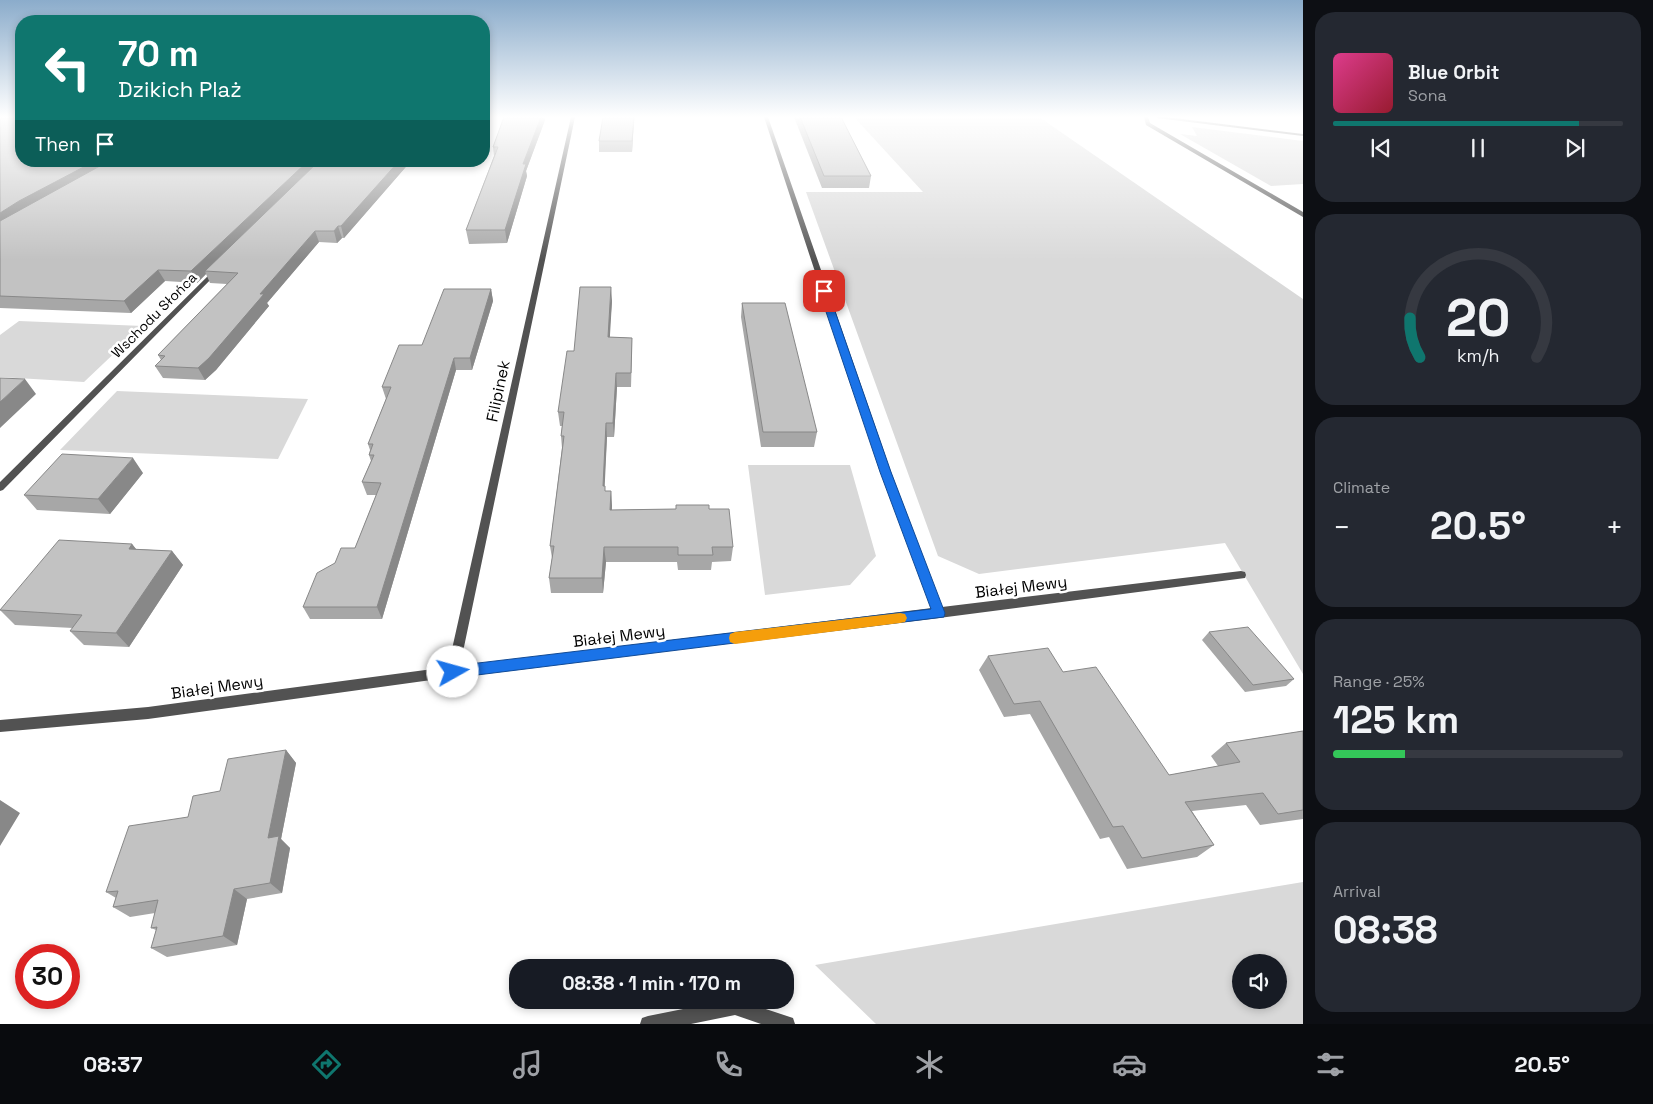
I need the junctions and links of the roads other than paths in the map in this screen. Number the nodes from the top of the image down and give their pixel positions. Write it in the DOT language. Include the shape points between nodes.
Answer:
graph roads {
  1 [pos="563,165"];
  2 [pos="782,165"];
  3 [pos="1218,165"];
  4 [pos="1303,214"];
  5 [pos="222,265"];
  6 [pos="0,488"];
  7 [pos="1241,575"];
  8 [pos="939,613"];
  9 [pos="453,672"];
  10 [pos="0,726"];
  11 [pos="648,1024"];
  12 [pos="787,1024"];
  1 -- 9 [label="street, Filipinek"];
  2 -- 8 [label="street" via="866,416"];
  3 -- 4 [label="street"];
  5 -- 6 [label="street, Wschodu Słońca"];
  7 -- 8 [label="street, Białej Mewy"];
  8 -- 9 [label="street, Białej Mewy"];
  9 -- 10 [label="street, Białej Mewy" via="148,713"];
  11 -- 12 [label="street" via="735,1007"];
}
